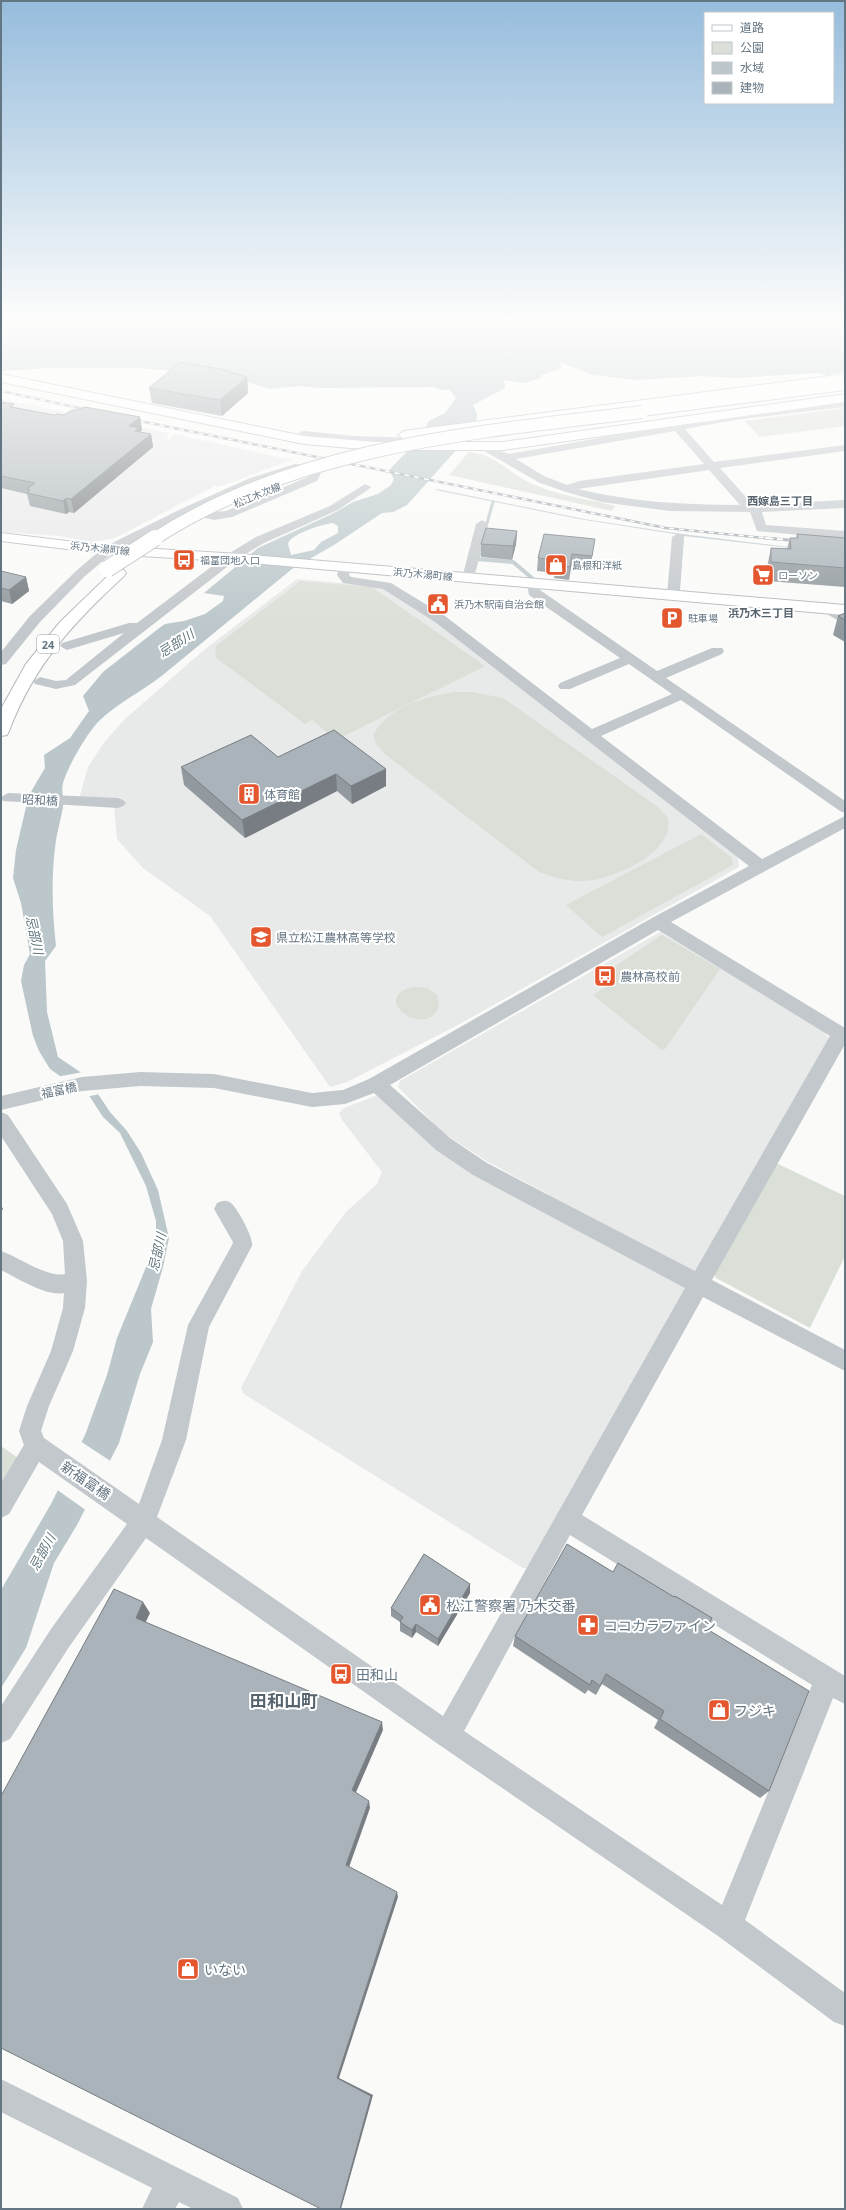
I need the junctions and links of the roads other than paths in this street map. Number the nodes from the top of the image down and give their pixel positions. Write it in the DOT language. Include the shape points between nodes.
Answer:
graph roads {
  1 [pos="217,423"];
  2 [pos="502,423"];
  3 [pos="590,423"];
  4 [pos="666,423"];
  5 [pos="703,423"];
  6 [pos="677,428"];
  7 [pos="255,431"];
  8 [pos="413,441"];
  9 [pos="468,443"];
  10 [pos="503,446"];
  11 [pos="483,447"];
  12 [pos="845,448"];
  13 [pos="514,459"];
  14 [pos="712,466"];
  15 [pos="366,487"];
  16 [pos="568,489"];
  17 [pos="845,504"];
  18 [pos="752,508"];
  19 [pos="187,510"];
  20 [pos="482,524"];
  21 [pos="845,536"];
  22 [pos="1,537"];
  23 [pos="678,537"];
  24 [pos="108,550"];
  25 [pos="236,558"];
  26 [pos="345,567"];
  27 [pos="113,571"];
  28 [pos="468,578"];
  29 [pos="533,583"];
  30 [pos="673,595"];
  31 [pos="826,608"];
  32 [pos="845,610"];
  33 [pos="845,620"];
  34 [pos="147,622"];
  35 [pos="67,646"];
  36 [pos="717,651"];
  37 [pos="629,659"];
  38 [pos="1,661"];
  39 [pos="656,677"];
  40 [pos="7,681"];
  41 [pos="40,681"];
  42 [pos="565,686"];
  43 [pos="681,695"];
  44 [pos="1,731"];
  45 [pos="591,734"];
  46 [pos="8,798"];
  47 [pos="118,803"];
  48 [pos="845,808"];
  49 [pos="845,821"];
  50 [pos="760,865"];
  51 [pos="658,922"];
  52 [pos="843,1035"];
  53 [pos="376,1084"];
  54 [pos="1,1103"];
  55 [pos="1,1120"];
  56 [pos="224,1209"];
  57 [pos="1,1260"];
  58 [pos="76,1281"];
  59 [pos="699,1284"];
  60 [pos="845,1361"];
  61 [pos="42,1450"];
  62 [pos="1,1506"];
  63 [pos="135,1513"];
  64 [pos="566,1519"];
  65 [pos="836,1686"];
  66 [pos="1,1730"];
  67 [pos="447,1735"];
  68 [pos="728,1926"];
  69 [pos="845,2011"];
  70 [pos="1,2095"];
  71 [pos="165,2196"];
  72 [pos="227,2209"];
  1 -- 7 [label="main road"];
  2 -- 8 [label="main road"];
  3 -- 27 [label="main road, 松江木次線 / 24" via="392,453 296,479 228,506"];
  4 -- 10 [label="main road"];
  5 -- 6 [label="street"];
  6 -- 13 [label="street"];
  6 -- 14 [label="street"];
  7 -- 8 [label="main road"];
  7 -- 8 [label="main road" via="349,445"];
  8 -- 9 [label="main road"];
  9 -- 10 [label="street" via="481,437"];
  9 -- 11 [label="main road"];
  10 -- 11 [label="main road"];
  10 -- 13 [label="street"];
  11 -- 13 [label="street"];
  12 -- 14 [label="street"];
  13 -- 16 [label="street" via="536,477"];
  14 -- 16 [label="street" via="579,484"];
  14 -- 18 [label="street"];
  15 -- 25 [label="street" via="334,508 260,540"];
  16 -- 18 [label="street" via="630,502"];
  17 -- 18 [label="street"];
  18 -- 21 [label="street" via="761,528"];
  19 -- 19 [label="street" via="288,468 302,467 315,473 313,479 308,482 228,514 214,516"];
  19 -- 24 [label="street"];
  20 -- 28 [label="street"];
  22 -- 24 [label="main road, 浜乃木湯町線"];
  23 -- 30 [label="street"];
  24 -- 25 [label="main road, 浜乃木湯町線"];
  24 -- 38 [label="street" via="80,574 36,619"];
  25 -- 26 [label="main road, 浜乃木湯町線"];
  25 -- 34 [label="street"];
  26 -- 28 [label="main road, 浜乃木湯町線"];
  26 -- 45 [label="street" via="343,575 348,580 387,586 440,619"];
  27 -- 40 [label="main road, 松江木次線 / 24" via="77,594 43,629"];
  27 -- 44 [label="main road, 松江木次線 / 24" via="39,655 14,699"];
  28 -- 29 [label="main road, 浜乃木湯町線"];
  29 -- 30 [label="main road, 浜乃木湯町線"];
  29 -- 37 [label="street" via="534,592"];
  30 -- 31 [label="main road, 浜乃木湯町線"];
  31 -- 32 [label="main road, 浜乃木湯町線"];
  31 -- 33 [label="street"];
  34 -- 35 [label="street"];
  34 -- 41 [label="street" via="69,684 56,686"];
  36 -- 39 [label="street"];
  37 -- 39 [label="street"];
  37 -- 42 [label="street"];
  39 -- 43 [label="street"];
  43 -- 45 [label="street"];
  43 -- 48 [label="street"];
  45 -- 50 [label="street"];
  46 -- 47 [label="street, 昭和橋"];
  49 -- 50 [label="street, 福富橋"];
  50 -- 51 [label="street, 福富橋"];
  51 -- 52 [label="street"];
  51 -- 53 [label="street, 福富橋"];
  52 -- 59 [label="street"];
  53 -- 54 [label="street, 福富橋" via="345,1097 312,1100 193,1080 147,1078 105,1081"];
  53 -- 59 [label="street" via="443,1144 480,1169"];
  55 -- 58 [label="street" via="60,1210 73,1241"];
  56 -- 63 [label="street" via="243,1241 242,1246 199,1325 174,1440 158,1486"];
  57 -- 58 [label="street" via="58,1285"];
  58 -- 61 [label="street" via="74,1308 62,1351 30,1431"];
  59 -- 60 [label="street"];
  59 -- 64 [label="street"];
  61 -- 62 [label="street"];
  61 -- 63 [label="street, 新福富橋"];
  63 -- 66 [label="street"];
  63 -- 67 [label="street, 新福富橋"];
  64 -- 65 [label="street"];
  64 -- 67 [label="street"];
  65 -- 68 [label="street"];
  67 -- 68 [label="street, 新福富橋"];
  68 -- 69 [label="street, 新福富橋"];
  70 -- 71 [label="street"];
  71 -- 72 [label="street"];
}
